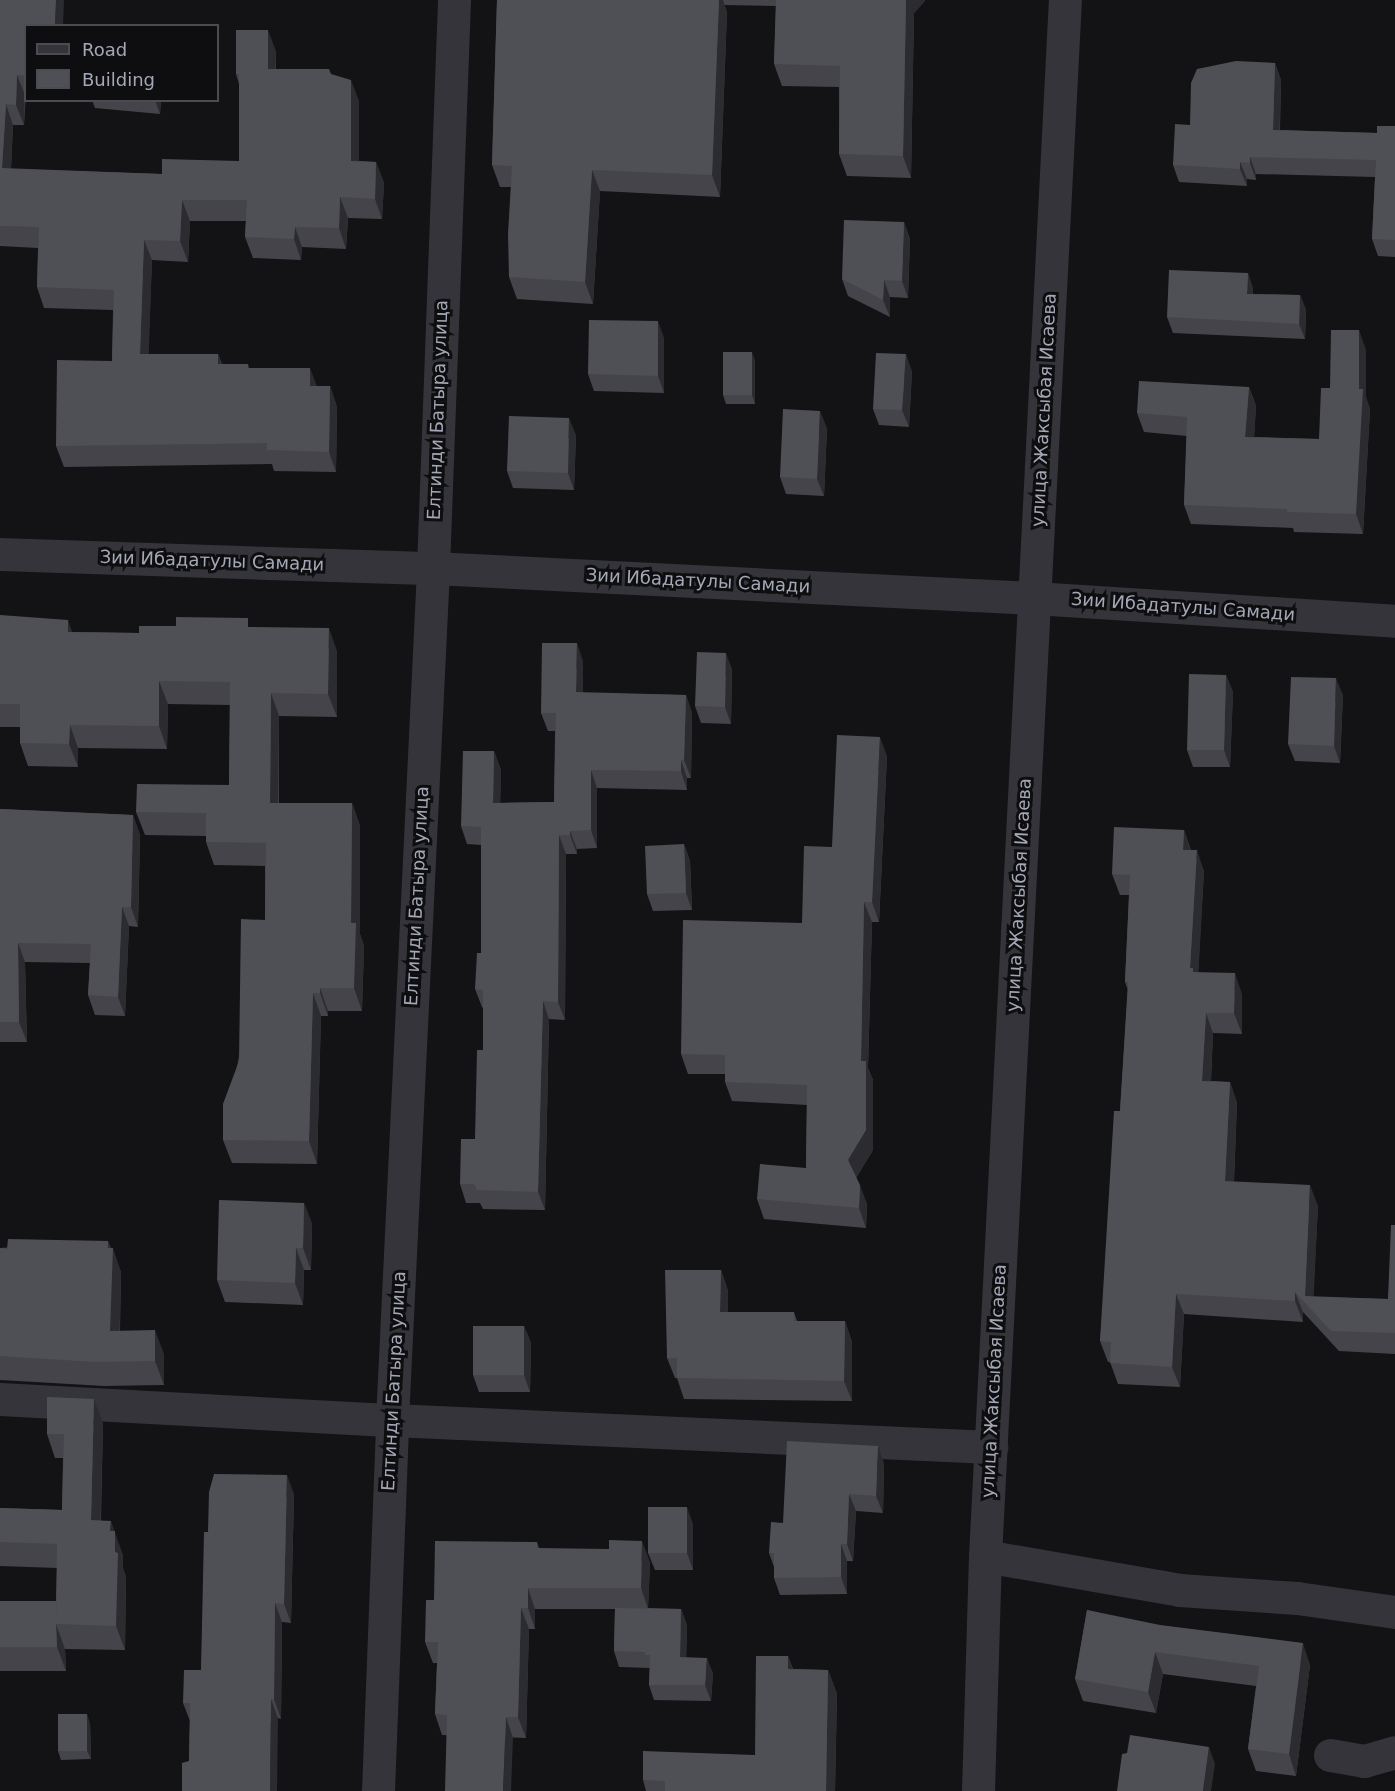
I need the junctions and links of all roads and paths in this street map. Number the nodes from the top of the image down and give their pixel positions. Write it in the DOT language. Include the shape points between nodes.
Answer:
graph roads {
  1 [pos="454,0"];
  2 [pos="1065,0"];
  3 [pos="0,554"];
  4 [pos="433,568"];
  5 [pos="1034,598"];
  6 [pos="1395,621"];
  7 [pos="0,1399"];
  8 [pos="392,1420"];
  9 [pos="991,1447"];
  10 [pos="985,1556"];
  11 [pos="1395,1612"];
  12 [pos="1395,1752"];
  13 [pos="1330,1755"];
  14 [pos="378,1791"];
  15 [pos="978,1791"];
  1 -- 4 [label="street, Елтинди Батыра улица"];
  2 -- 5 [label="street, улица Жаксыбая Исаева"];
  3 -- 4 [label="street, Зии Ибадатулы Самади"];
  4 -- 5 [label="street, Зии Ибадатулы Самади"];
  4 -- 8 [label="street, Елтинди Батыра улица"];
  5 -- 6 [label="street, Зии Ибадатулы Самади"];
  5 -- 9 [label="street, улица Жаксыбая Исаева"];
  7 -- 8 [label="street"];
  8 -- 9 [label="street"];
  8 -- 14 [label="street, Елтинди Батыра улица"];
  9 -- 10 [label="street, улица Жаксыбая Исаева"];
  10 -- 11 [label="street" via="1179,1590 1297,1598"];
  10 -- 15 [label="street, улица Жаксыбая Исаева"];
  12 -- 13 [label="street" via="1364,1761"];
}
